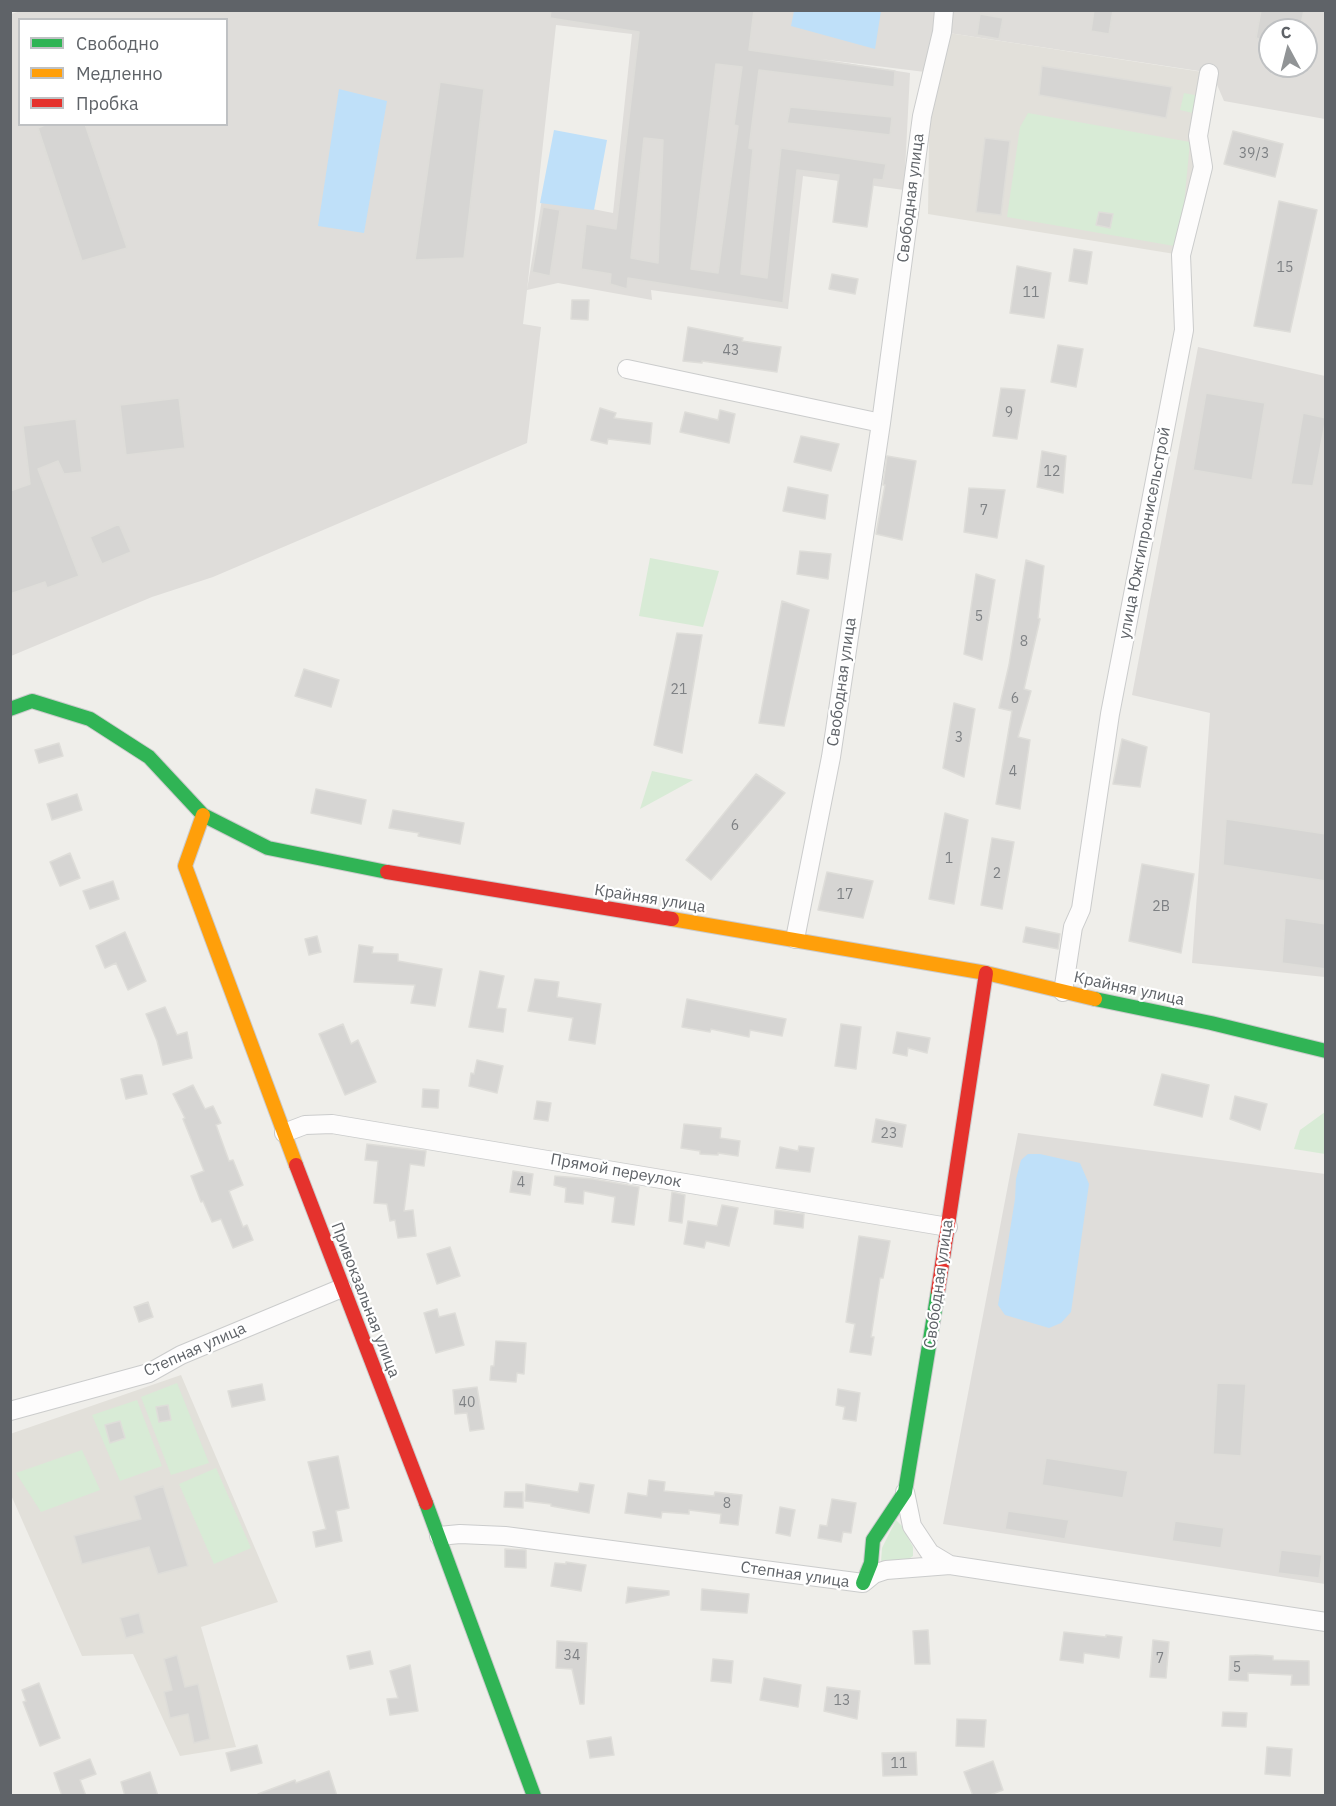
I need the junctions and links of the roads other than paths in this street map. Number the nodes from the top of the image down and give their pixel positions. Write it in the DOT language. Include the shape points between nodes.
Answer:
graph roads {
  1 [pos="944,10"];
  2 [pos="1209,73"];
  3 [pos="627,369"];
  4 [pos="881,423"];
  5 [pos="10,710"];
  6 [pos="203,815"];
  7 [pos="795,939"];
  8 [pos="986,973"];
  9 [pos="1063,992"];
  10 [pos="1326,1051"];
  11 [pos="284,1132"];
  12 [pos="948,1227"];
  13 [pos="342,1288"];
  14 [pos="10,1411"];
  15 [pos="905,1492"];
  16 [pos="439,1536"];
  17 [pos="950,1565"];
  18 [pos="863,1583"];
  19 [pos="1326,1622"];
  20 [pos="534,1796"];
  1 -- 4 [label="street, Свободная улица" via="922,116"];
  2 -- 9 [label="street, улица Южгипронисельстрой" via="1198,136 1203,167 1181,255 1184,330 1110,714 1081,909 1073,927"];
  3 -- 4 [label="street"];
  4 -- 7 [label="street, Свободная улица" via="831,757"];
  5 -- 6 [label="street, Крайняя улица" via="32,701 90,719 149,757"];
  6 -- 7 [label="street, Крайняя улица" via="268,848 370,869"];
  6 -- 11 [label="street, Привокзальная улица" via="185,866"];
  7 -- 8 [label="street, Крайняя улица"];
  8 -- 9 [label="street, Крайняя улица"];
  8 -- 12 [label="street, Свободная улица"];
  9 -- 10 [label="street, Крайняя улица"];
  11 -- 12 [label="street, Прямой переулок" via="305,1125 332,1124"];
  11 -- 13 [label="street, Привокзальная улица"];
  12 -- 15 [label="street, Свободная улица"];
  13 -- 14 [label="street, Степная улица" via="181,1355 149,1373"];
  13 -- 16 [label="street, Привокзальная улица"];
  15 -- 17 [label="street" via="912,1526 930,1553"];
  15 -- 18 [label="street, Свободная улица" via="873,1540 871,1563"];
  16 -- 18 [label="street, Степная улица" via="505,1536"];
  16 -- 20 [label="street, Привокзальная улица"];
  17 -- 18 [label="street, Степная улица" via="886,1570"];
  17 -- 19 [label="street, Степная улица"];
}
